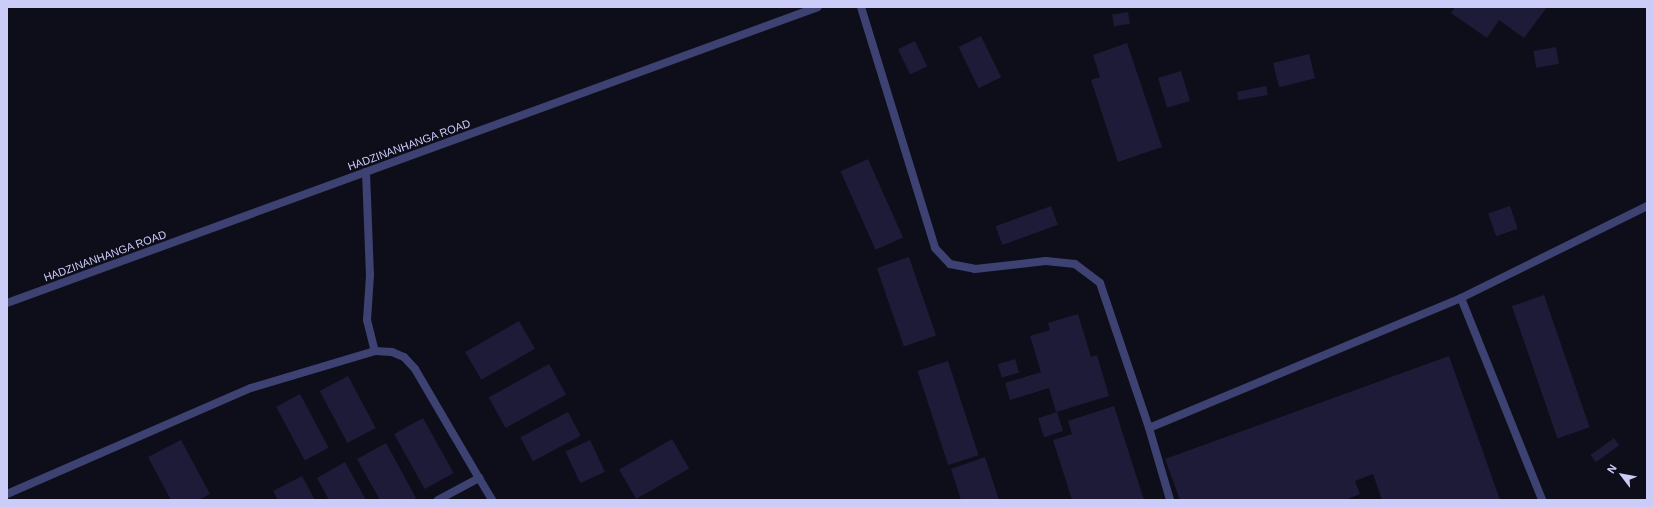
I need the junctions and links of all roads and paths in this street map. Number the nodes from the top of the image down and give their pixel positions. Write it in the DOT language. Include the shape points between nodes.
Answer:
graph roads {
  1 [pos="818,7"];
  2 [pos="861,7"];
  3 [pos="366,172"];
  4 [pos="1647,206"];
  5 [pos="1461,298"];
  6 [pos="7,303"];
  7 [pos="375,351"];
  8 [pos="1149,428"];
  9 [pos="479,478"];
  10 [pos="7,494"];
  11 [pos="438,500"];
  12 [pos="492,500"];
  13 [pos="1170,500"];
  14 [pos="1542,500"];
  1 -- 3 [label="street, HADZINANHANGA ROAD"];
  2 -- 8 [label="street" via="935,248 950,264 976,269 1046,261 1075,264 1100,283"];
  3 -- 6 [label="street, HADZINANHANGA ROAD"];
  3 -- 7 [label="street" via="370,276 367,320"];
  4 -- 5 [label="street"];
  5 -- 8 [label="street"];
  5 -- 14 [label="street"];
  7 -- 9 [label="street" via="392,352 404,357 415,369"];
  7 -- 10 [label="street" via="252,388"];
  8 -- 13 [label="street"];
  9 -- 11 [label="street"];
  9 -- 12 [label="street"];
}
